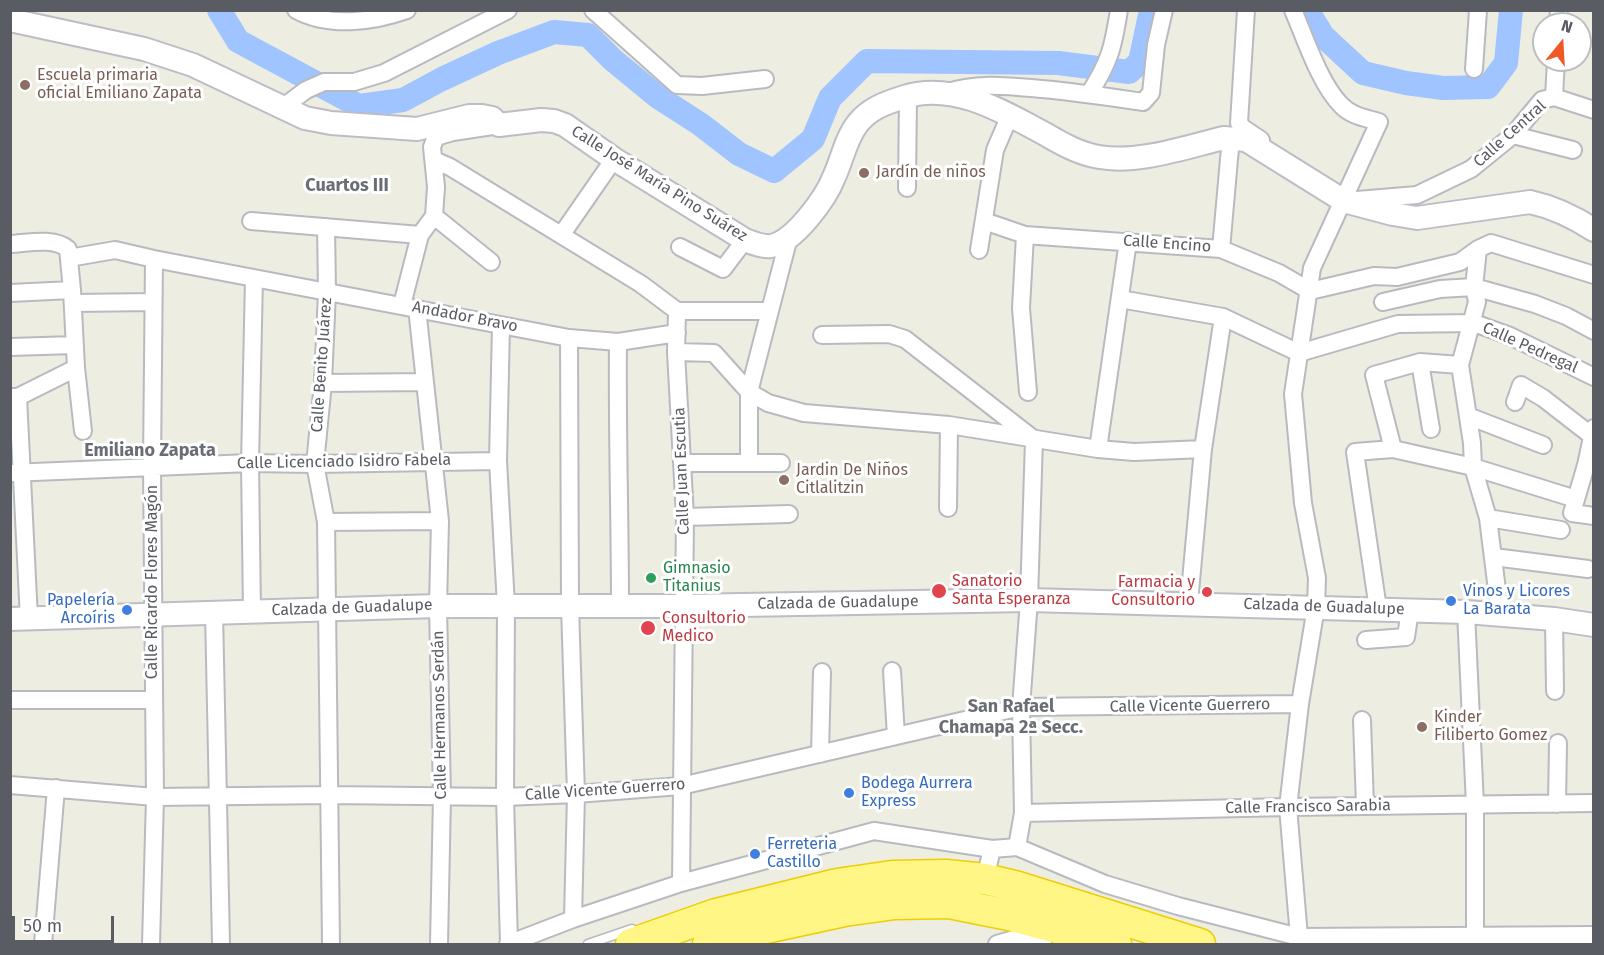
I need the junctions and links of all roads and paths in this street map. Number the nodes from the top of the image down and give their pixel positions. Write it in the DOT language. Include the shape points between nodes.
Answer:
graph roads {
  1 [pos="296,10"];
  2 [pos="407,10"];
  3 [pos="508,10"];
  4 [pos="593,10"];
  5 [pos="1119,10"];
  6 [pos="1164,10"];
  7 [pos="1246,10"];
  8 [pos="1293,10"];
  9 [pos="1478,10"];
  10 [pos="10,20"];
  11 [pos="1474,69"];
  12 [pos="1555,72"];
  13 [pos="765,79"];
  14 [pos="944,93"];
  15 [pos="1089,94"];
  16 [pos="908,95"];
  17 [pos="1554,97"];
  18 [pos="282,108"];
  19 [pos="1593,110"];
  20 [pos="1010,115"];
  21 [pos="499,125"];
  22 [pos="1513,135"];
  23 [pos="1231,137"];
  24 [pos="1573,150"];
  25 [pos="614,159"];
  26 [pos="1276,159"];
  27 [pos="434,160"];
  28 [pos="907,188"];
  29 [pos="1344,201"];
  30 [pos="434,216"];
  31 [pos="251,221"];
  32 [pos="984,221"];
  33 [pos="1593,226"];
  34 [pos="326,227"];
  35 [pos="562,234"];
  36 [pos="420,235"];
  37 [pos="1025,235"];
  38 [pos="789,237"];
  39 [pos="745,240"];
  40 [pos="1128,241"];
  41 [pos="10,244"];
  42 [pos="680,248"];
  43 [pos="1221,249"];
  44 [pos="1478,249"];
  45 [pos="979,250"];
  46 [pos="69,258"];
  47 [pos="154,259"];
  48 [pos="491,262"];
  49 [pos="1593,275"];
  50 [pos="254,278"];
  51 [pos="1474,287"];
  52 [pos="1310,291"];
  53 [pos="327,292"];
  54 [pos="10,293"];
  55 [pos="73,296"];
  56 [pos="1120,299"];
  57 [pos="153,302"];
  58 [pos="1383,302"];
  59 [pos="409,306"];
  60 [pos="677,311"];
  61 [pos="769,311"];
  62 [pos="1223,317"];
  63 [pos="1470,323"];
  64 [pos="501,325"];
  65 [pos="1593,331"];
  66 [pos="677,333"];
  67 [pos="822,335"];
  68 [pos="569,338"];
  69 [pos="618,342"];
  70 [pos="75,345"];
  71 [pos="10,347"];
  72 [pos="676,352"];
  73 [pos="1299,353"];
  74 [pos="1420,362"];
  75 [pos="1460,364"];
  76 [pos="76,368"];
  77 [pos="1593,377"];
  78 [pos="424,382"];
  79 [pos="323,383"];
  80 [pos="749,392"];
  81 [pos="1028,392"];
  82 [pos="14,397"];
  83 [pos="1515,402"];
  84 [pos="1468,416"];
  85 [pos="950,424"];
  86 [pos="1431,429"];
  87 [pos="83,431"];
  88 [pos="1593,432"];
  89 [pos="1034,439"];
  90 [pos="1543,445"];
  91 [pos="1098,449"];
  92 [pos="1203,449"];
  93 [pos="1393,449"];
  94 [pos="433,461"];
  95 [pos="498,461"];
  96 [pos="749,462"];
  97 [pos="250,463"];
  98 [pos="781,463"];
  99 [pos="315,464"];
  100 [pos="682,464"];
  101 [pos="1590,465"];
  102 [pos="152,466"];
  103 [pos="1473,467"];
  104 [pos="16,473"];
  105 [pos="1574,506"];
  106 [pos="948,508"];
  107 [pos="789,514"];
  108 [pos="1593,516"];
  109 [pos="685,517"];
  110 [pos="1488,518"];
  111 [pos="440,521"];
  112 [pos="326,522"];
  113 [pos="1561,530"];
  114 [pos="1494,557"];
  115 [pos="1588,569"];
  116 [pos="1029,600"];
  117 [pos="1189,603"];
  118 [pos="438,606"];
  119 [pos="506,606"];
  120 [pos="570,606"];
  121 [pos="684,606"];
  122 [pos="620,607"];
  123 [pos="1316,607"];
  124 [pos="326,609"];
  125 [pos="1378,609"];
  126 [pos="1410,610"];
  127 [pos="214,612"];
  128 [pos="252,612"];
  129 [pos="1466,612"];
  130 [pos="153,614"];
  131 [pos="1500,615"];
  132 [pos="20,619"];
  133 [pos="1554,619"];
  134 [pos="1593,625"];
  135 [pos="1366,640"];
  136 [pos="892,671"];
  137 [pos="822,672"];
  138 [pos="1555,691"];
  139 [pos="10,700"];
  140 [pos="154,700"];
  141 [pos="1300,704"];
  142 [pos="1021,708"];
  143 [pos="1362,720"];
  144 [pos="896,736"];
  145 [pos="1558,744"];
  146 [pos="820,754"];
  147 [pos="10,785"];
  148 [pos="681,786"];
  149 [pos="56,788"];
  150 [pos="576,794"];
  151 [pos="330,795"];
  152 [pos="218,796"];
  153 [pos="442,796"];
  154 [pos="155,797"];
  155 [pos="505,797"];
  156 [pos="1593,803"];
  157 [pos="1557,804"];
  158 [pos="1474,805"];
  159 [pos="1365,806"];
  160 [pos="1288,807"];
  161 [pos="1023,813"];
  162 [pos="1017,847"];
  163 [pos="992,849"];
  164 [pos="985,879"];
  165 [pos="681,884"];
  166 [pos="573,919"];
  167 [pos="712,931"];
  168 [pos="638,934"];
  169 [pos="1475,935"];
  170 [pos="1593,935"];
  171 [pos="1299,937"];
  172 [pos="1018,942"];
  173 [pos="1112,943"];
  174 [pos="508,944"];
  175 [pos="44,945"];
  176 [pos="151,945"];
  177 [pos="221,945"];
  178 [pos="330,945"];
  179 [pos="438,945"];
  180 [pos="588,945"];
  181 [pos="997,945"];
  182 [pos="1043,945"];
  183 [pos="1075,945"];
  184 [pos="1200,945"];
  1 -- 2 [label="street" via="331,21 358,21"];
  3 -- 18 [label="street" via="384,73 354,82 324,82"];
  4 -- 13 [label="street" via="677,86"];
  5 -- 15 [label="street" via="1113,49"];
  6 -- 15 [label="street" via="1151,93 1143,102"];
  7 -- 26 [label="street" via="1239,123 1272,150"];
  8 -- 29 [label="street" via="1328,89 1356,116 1379,122"];
  9 -- 11 [label="street"];
  10 -- 18 [label="street, Calle José María Pino Suárez" via="144,49 192,65"];
  12 -- 17 [label="street"];
  14 -- 15 [label="street" via="964,86 997,84"];
  14 -- 16 [label="street"];
  14 -- 20 [label="street"];
  16 -- 28 [label="street"];
  16 -- 38 [label="street" via="877,107 858,123 827,191"];
  17 -- 19 [label="street, Calle Central"];
  17 -- 22 [label="street, Calle Central" via="1542,100"];
  18 -- 21 [label="street, Calle José María Pino Suárez" via="331,123 417,129 482,116"];
  20 -- 23 [label="street" via="1068,147 1108,158 1138,158"];
  20 -- 32 [label="street" via="995,150"];
  21 -- 25 [label="street, Calle José María Pino Suárez" via="554,121"];
  21 -- 27 [label="street, Calle José María Pino Suárez" via="436,137 432,147"];
  22 -- 24 [label="street"];
  22 -- 29 [label="street, Calle Central" via="1471,169 1417,195"];
  23 -- 26 [label="street" via="1246,140"];
  23 -- 43 [label="street"];
  25 -- 35 [label="street"];
  25 -- 39 [label="street, Calle José María Pino Suárez"];
  26 -- 29 [label="street"];
  27 -- 30 [label="street"];
  27 -- 35 [label="street"];
  29 -- 33 [label="street" via="1417,218 1530,202"];
  29 -- 52 [label="street" via="1312,268"];
  30 -- 36 [label="street"];
  30 -- 48 [label="street"];
  31 -- 34 [label="street"];
  32 -- 37 [label="street, Calle Encino"];
  32 -- 45 [label="street"];
  34 -- 36 [label="street"];
  34 -- 53 [label="street, Calle Benito Juárez"];
  35 -- 60 [label="street"];
  36 -- 59 [label="street, Calle Hermanos Serdán"];
  37 -- 40 [label="street, Calle Encino"];
  37 -- 81 [label="street" via="1021,308"];
  38 -- 39 [label="street, Calle José María Pino Suárez" via="768,247"];
  38 -- 61 [label="street"];
  39 -- 42 [label="street" via="723,269"];
  40 -- 43 [label="street, Calle Encino"];
  40 -- 56 [label="street"];
  41 -- 46 [label="street" via="63,244"];
  43 -- 52 [label="street, Calle Encino" via="1279,273"];
  44 -- 49 [label="street" via="1491,243"];
  44 -- 51 [label="street"];
  44 -- 52 [label="street" via="1461,262"];
  46 -- 47 [label="street, Andador Bravo" via="115,250"];
  46 -- 55 [label="street"];
  47 -- 50 [label="street, Andador Bravo"];
  47 -- 57 [label="street, Calle Ricardo Flores Magón"];
  50 -- 53 [label="street, Andador Bravo"];
  50 -- 97 [label="street"];
  51 -- 58 [label="street" via="1440,289"];
  51 -- 63 [label="street" via="1477,302"];
  51 -- 65 [label="street" via="1535,304"];
  52 -- 73 [label="street"];
  53 -- 59 [label="street, Andador Bravo"];
  53 -- 79 [label="street, Calle Benito Juárez"];
  54 -- 55 [label="street"];
  55 -- 57 [label="street"];
  55 -- 70 [label="street"];
  56 -- 62 [label="street"];
  56 -- 91 [label="street"];
  57 -- 102 [label="street, Calle Ricardo Flores Magón"];
  59 -- 64 [label="street, Andador Bravo"];
  59 -- 78 [label="street, Calle Hermanos Serdán"];
  60 -- 61 [label="street"];
  60 -- 66 [label="street, Calle Juan Escutia"];
  61 -- 80 [label="street"];
  62 -- 73 [label="street"];
  62 -- 92 [label="street"];
  63 -- 73 [label="street, Calle Pedregal" via="1398,324"];
  63 -- 75 [label="street"];
  63 -- 77 [label="street, Calle Pedregal" via="1510,336"];
  64 -- 68 [label="street, Andador Bravo"];
  64 -- 95 [label="street"];
  66 -- 69 [label="street, Andador Bravo"];
  66 -- 72 [label="street, Calle Juan Escutia"];
  67 -- 89 [label="street" via="889,334 905,339"];
  68 -- 69 [label="street, Andador Bravo"];
  68 -- 120 [label="street"];
  69 -- 122 [label="street"];
  70 -- 71 [label="street"];
  70 -- 76 [label="street"];
  72 -- 80 [label="street" via="714,353"];
  72 -- 100 [label="street, Calle Juan Escutia"];
  73 -- 123 [label="street" via="1293,394 1303,503 1317,578"];
  74 -- 75 [label="street"];
  74 -- 86 [label="street"];
  74 -- 93 [label="street" via="1374,375"];
  75 -- 84 [label="street"];
  76 -- 82 [label="street"];
  76 -- 87 [label="street"];
  78 -- 79 [label="street"];
  78 -- 94 [label="street, Calle Hermanos Serdán"];
  79 -- 99 [label="street, Calle Benito Juárez"];
  80 -- 85 [label="street" via="768,403 804,413"];
  80 -- 96 [label="street"];
  82 -- 104 [label="street"];
  83 -- 88 [label="street" via="1521,385"];
  84 -- 90 [label="street"];
  84 -- 103 [label="street"];
  85 -- 89 [label="street"];
  85 -- 106 [label="street"];
  88 -- 101 [label="street"];
  89 -- 91 [label="street"];
  89 -- 116 [label="street"];
  91 -- 92 [label="street"];
  92 -- 117 [label="street"];
  93 -- 103 [label="street"];
  93 -- 125 [label="street" via="1355,452"];
  94 -- 95 [label="street, Calle Licenciado Isidro Fabela"];
  94 -- 99 [label="street, Calle Licenciado Isidro Fabela"];
  94 -- 111 [label="street, Calle Hermanos Serdán"];
  95 -- 119 [label="street"];
  96 -- 98 [label="street"];
  96 -- 100 [label="street"];
  97 -- 99 [label="street, Calle Licenciado Isidro Fabela"];
  97 -- 102 [label="street, Calle Licenciado Isidro Fabela"];
  97 -- 128 [label="street"];
  99 -- 112 [label="street, Calle Benito Juárez"];
  100 -- 109 [label="street, Calle Juan Escutia"];
  101 -- 105 [label="street"];
  102 -- 104 [label="street, Calle Licenciado Isidro Fabela"];
  102 -- 130 [label="street, Calle Ricardo Flores Magón"];
  103 -- 105 [label="street"];
  103 -- 110 [label="street"];
  104 -- 132 [label="street"];
  105 -- 108 [label="street"];
  107 -- 109 [label="street"];
  109 -- 121 [label="street, Calle Juan Escutia"];
  110 -- 113 [label="street"];
  110 -- 114 [label="street"];
  111 -- 112 [label="street"];
  111 -- 118 [label="street, Calle Hermanos Serdán"];
  112 -- 124 [label="street, Calle Benito Juárez"];
  114 -- 115 [label="street"];
  114 -- 131 [label="street"];
  116 -- 117 [label="street, Calzada de Guadalupe"];
  116 -- 121 [label="street, Calzada de Guadalupe"];
  116 -- 142 [label="street"];
  117 -- 123 [label="street, Calzada de Guadalupe"];
  118 -- 119 [label="street, Calzada de Guadalupe"];
  118 -- 124 [label="street, Calzada de Guadalupe"];
  118 -- 153 [label="street, Calle Hermanos Serdán"];
  119 -- 120 [label="street, Calzada de Guadalupe"];
  119 -- 155 [label="street"];
  120 -- 122 [label="street, Calzada de Guadalupe"];
  120 -- 150 [label="street"];
  121 -- 122 [label="street, Calzada de Guadalupe"];
  121 -- 148 [label="street, Calle Juan Escutia"];
  123 -- 125 [label="street, Calzada de Guadalupe"];
  123 -- 141 [label="street"];
  124 -- 128 [label="street, Calzada de Guadalupe"];
  124 -- 151 [label="street, Calle Benito Juárez"];
  125 -- 126 [label="street, Calzada de Guadalupe"];
  126 -- 129 [label="street, Calzada de Guadalupe"];
  126 -- 135 [label="street" via="1406,637"];
  127 -- 128 [label="street, Calzada de Guadalupe"];
  127 -- 130 [label="street, Calzada de Guadalupe"];
  127 -- 152 [label="street"];
  129 -- 131 [label="street, Calzada de Guadalupe"];
  129 -- 158 [label="street"];
  130 -- 132 [label="street, Calzada de Guadalupe"];
  130 -- 140 [label="street, Calle Ricardo Flores Magón"];
  131 -- 133 [label="street, Calzada de Guadalupe"];
  133 -- 134 [label="street, Calzada de Guadalupe"];
  133 -- 138 [label="street"];
  136 -- 144 [label="street"];
  137 -- 146 [label="street"];
  139 -- 140 [label="street"];
  140 -- 154 [label="street, Calle Ricardo Flores Magón"];
  141 -- 142 [label="street, Calle Vicente Guerrero"];
  141 -- 160 [label="street"];
  142 -- 144 [label="street, Calle Vicente Guerrero"];
  142 -- 161 [label="street"];
  143 -- 159 [label="street"];
  144 -- 146 [label="street, Calle Vicente Guerrero"];
  145 -- 157 [label="street"];
  146 -- 148 [label="street, Calle Vicente Guerrero"];
  147 -- 149 [label="street, Calle Vicente Guerrero"];
  148 -- 150 [label="street, Calle Vicente Guerrero"];
  148 -- 165 [label="street, Calle Juan Escutia"];
  149 -- 154 [label="street, Calle Vicente Guerrero"];
  149 -- 175 [label="street"];
  150 -- 155 [label="street, Calle Vicente Guerrero"];
  150 -- 166 [label="street"];
  151 -- 152 [label="street, Calle Vicente Guerrero"];
  151 -- 153 [label="street, Calle Vicente Guerrero"];
  151 -- 178 [label="street, Calle Benito Juárez"];
  152 -- 154 [label="street, Calle Vicente Guerrero"];
  152 -- 177 [label="street"];
  153 -- 155 [label="street, Calle Vicente Guerrero"];
  153 -- 179 [label="street, Calle Hermanos Serdán"];
  154 -- 176 [label="street, Calle Ricardo Flores Magón"];
  155 -- 174 [label="street"];
  156 -- 157 [label="street, Calle Francisco Sarabia"];
  157 -- 158 [label="street, Calle Francisco Sarabia"];
  158 -- 159 [label="street, Calle Francisco Sarabia"];
  158 -- 169 [label="street"];
  159 -- 160 [label="street, Calle Francisco Sarabia"];
  160 -- 161 [label="street, Calle Francisco Sarabia"];
  160 -- 171 [label="street"];
  161 -- 162 [label="street"];
  162 -- 163 [label="street"];
  162 -- 171 [label="street" via="1105,884"];
  163 -- 164 [label="street"];
  163 -- 165 [label="street" via="874,831"];
  164 -- 167 [label="highway" via="892,876 837,884"];
  164 -- 184 [label="highway"];
  165 -- 166 [label="street"];
  166 -- 174 [label="street"];
  167 -- 168 [label="highway"];
  167 -- 173 [label="highway" via="733,935 844,911 895,904 949,903"];
  168 -- 180 [label="lane"];
  169 -- 170 [label="street"];
  169 -- 171 [label="street"];
  172 -- 181 [label="street"];
  172 -- 182 [label="street"];
  173 -- 183 [label="street"];
}
